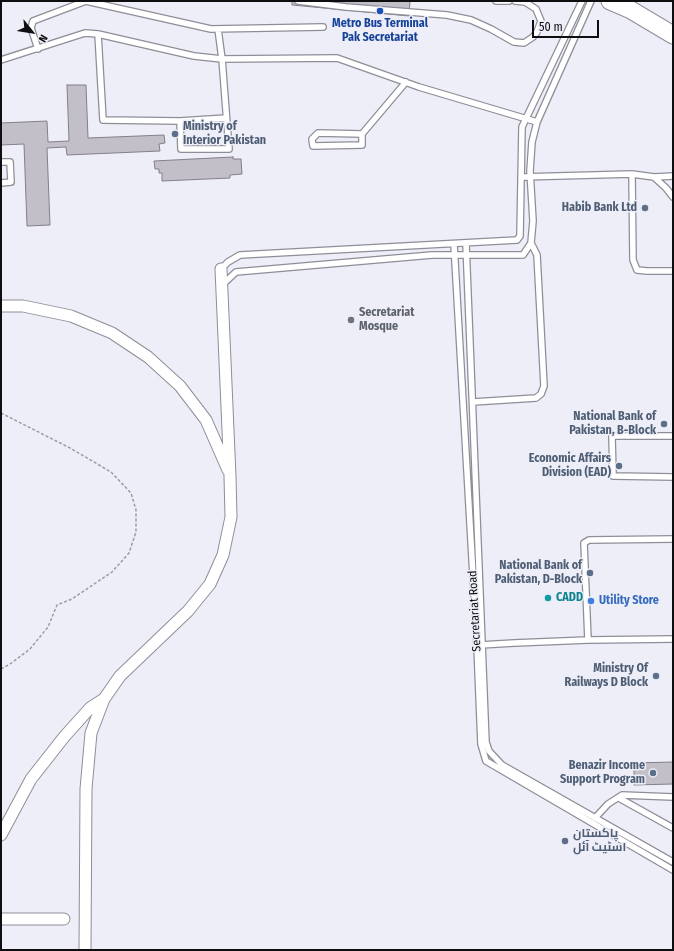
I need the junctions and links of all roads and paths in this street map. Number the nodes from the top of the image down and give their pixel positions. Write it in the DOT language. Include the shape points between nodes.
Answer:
graph roads {
  1 [pos="298,1"];
  2 [pos="496,1"];
  3 [pos="509,1"];
  4 [pos="515,1"];
  5 [pos="582,1"];
  6 [pos="591,1"];
  7 [pos="610,1"];
  8 [pos="323,27"];
  9 [pos="218,29"];
  10 [pos="98,34"];
  11 [pos="673,35"];
  12 [pos="38,49"];
  13 [pos="222,59"];
  14 [pos="1,60"];
  15 [pos="406,82"];
  16 [pos="226,118"];
  17 [pos="526,118"];
  18 [pos="180,121"];
  19 [pos="537,122"];
  20 [pos="362,134"];
  21 [pos="1,162"];
  22 [pos="632,174"];
  23 [pos="530,176"];
  24 [pos="673,176"];
  25 [pos="521,177"];
  26 [pos="654,177"];
  27 [pos="1,183"];
  28 [pos="673,197"];
  29 [pos="531,243"];
  30 [pos="454,244"];
  31 [pos="466,244"];
  32 [pos="467,254"];
  33 [pos="454,255"];
  34 [pos="221,269"];
  35 [pos="673,271"];
  36 [pos="222,286"];
  37 [pos="1,306"];
  38 [pos="473,402"];
  39 [pos="1,413"];
  40 [pos="673,436"];
  41 [pos="230,476"];
  42 [pos="673,478"];
  43 [pos="673,539"];
  44 [pos="673,639"];
  45 [pos="588,640"];
  46 [pos="480,645"];
  47 [pos="1,668"];
  48 [pos="104,699"];
  49 [pos="673,797"];
  50 [pos="619,798"];
  51 [pos="595,818"];
  52 [pos="673,828"];
  53 [pos="1,835"];
  54 [pos="673,862"];
  55 [pos="673,870"];
  56 [pos="1,919"];
  57 [pos="64,919"];
  58 [pos="86,950"];
  1 -- 4 [label="lane" via="447,15 470,20 514,42 524,43 537,32 541,21 536,9 524,2"];
  2 -- 3 [label="lane"];
  5 -- 17 [label="lane"];
  6 -- 19 [label="lane"];
  7 -- 11 [label="main road" via="631,10"];
  8 -- 9 [label="lane"];
  9 -- 12 [label="lane" via="86,1 33,21 31,28"];
  9 -- 13 [label="lane"];
  10 -- 12 [label="lane" via="85,33"];
  10 -- 13 [label="lane" via="194,56"];
  10 -- 18 [label="lane" via="103,120"];
  12 -- 14 [label="lane"];
  13 -- 15 [label="lane" via="337,58"];
  13 -- 16 [label="lane"];
  15 -- 17 [label="lane"];
  15 -- 20 [label="lane"];
  16 -- 18 [label="lane"];
  16 -- 18 [label="lane" via="229,149 181,149"];
  17 -- 19 [label="lane"];
  17 -- 25 [label="lane" via="522,127"];
  19 -- 23 [label="lane" via="532,142"];
  20 -- 20 [label="lane" via="318,134 312,139 313,146 362,145"];
  21 -- 27 [label="lane" via="10,162 11,182"];
  22 -- 23 [label="lane"];
  22 -- 26 [label="lane"];
  22 -- 35 [label="lane" via="634,260 637,270"];
  23 -- 25 [label="lane"];
  23 -- 29 [label="lane" via="533,221"];
  24 -- 26 [label="lane"];
  25 -- 31 [label="lane" via="520,236 517,240"];
  26 -- 28 [label="lane"];
  29 -- 32 [label="lane" via="523,255"];
  29 -- 38 [label="lane" via="537,255 544,386 536,398"];
  30 -- 31 [label="lane"];
  30 -- 33 [label="lane, Secretariat Road"];
  30 -- 34 [label="lane" via="240,255"];
  31 -- 32 [label="lane, Secretariat Road"];
  32 -- 33 [label="lane"];
  32 -- 38 [label="lane, Secretariat Road"];
  33 -- 36 [label="lane" via="236,272"];
  33 -- 46 [label="lane, Secretariat Road"];
  34 -- 36 [label="street"];
  36 -- 41 [label="street"];
  37 -- 41 [label="street" via="23,306 71,316 112,333 148,357 180,386 206,420"];
  38 -- 46 [label="lane, Secretariat Road"];
  39 -- 47 [label="path" via="111,472 131,493 136,510 136,532 129,553 112,572 72,599 57,605 48,627 30,648"];
  40 -- 42 [label="lane" via="612,436 613,476"];
  41 -- 48 [label="street" via="231,517 223,555 210,584 188,611 120,676"];
  43 -- 45 [label="lane" via="588,540 584,543"];
  44 -- 45 [label="lane"];
  45 -- 46 [label="lane"];
  46 -- 51 [label="lane, Secretariat Road" via="486,742 489,751 502,765"];
  46 -- 55 [label="lane, Secretariat Road" via="481,744 486,761"];
  48 -- 53 [label="street" via="90,708 31,779"];
  48 -- 58 [label="street" via="91,734 86,790"];
  49 -- 50 [label="lane" via="622,795"];
  50 -- 51 [label="lane" via="608,804"];
  50 -- 52 [label="lane"];
  51 -- 54 [label="lane, Secretariat Road"];
  56 -- 57 [label="street"];
}
